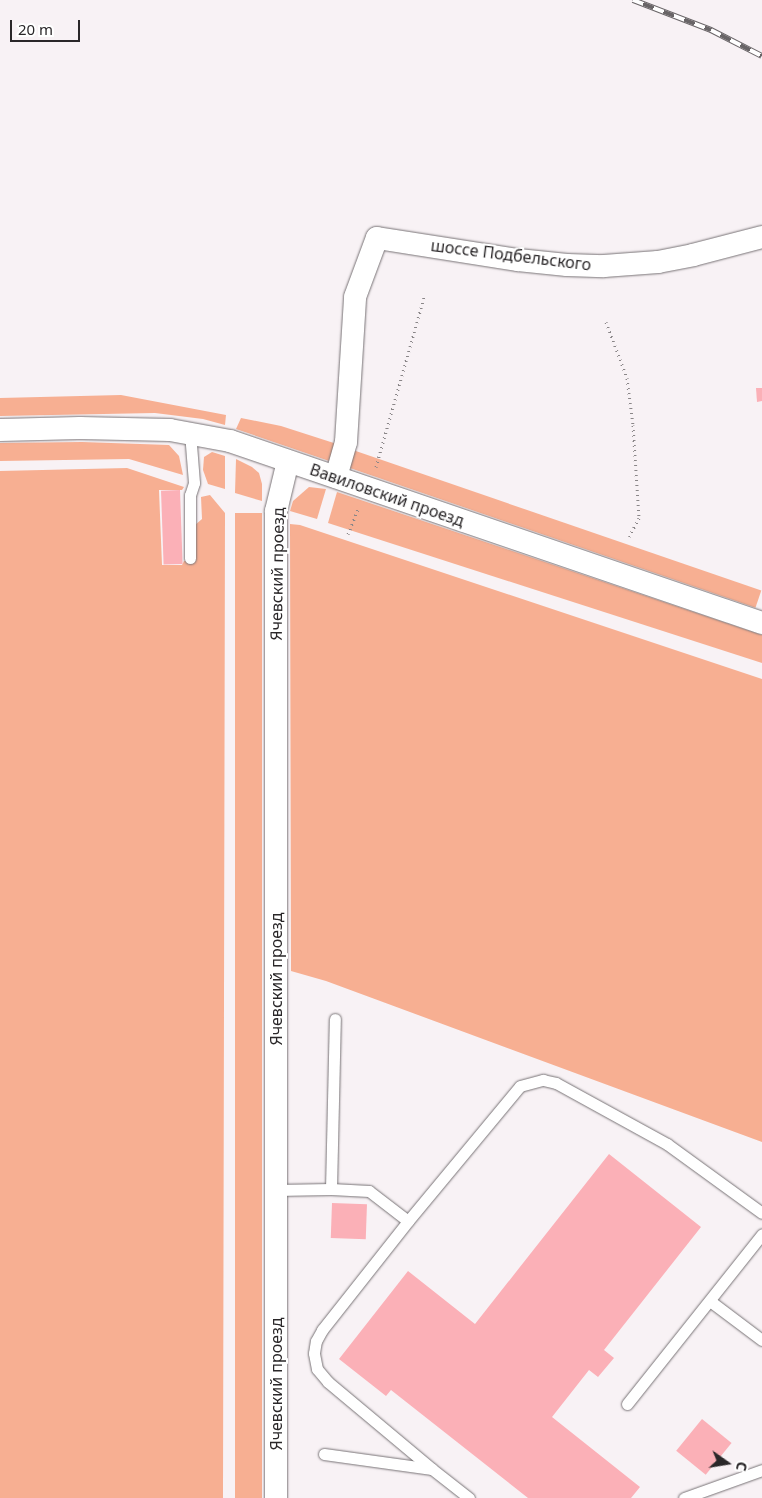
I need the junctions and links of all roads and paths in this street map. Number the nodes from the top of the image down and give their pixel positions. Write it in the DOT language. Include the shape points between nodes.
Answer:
graph roads {
  1 [pos="762,237"];
  2 [pos="424,297"];
  3 [pos="606,322"];
  4 [pos="0,430"];
  5 [pos="190,432"];
  6 [pos="381,454"];
  7 [pos="288,461"];
  8 [pos="336,477"];
  9 [pos="629,537"];
  10 [pos="190,558"];
  11 [pos="762,622"];
  12 [pos="335,1019"];
  13 [pos="331,1189"];
  14 [pos="276,1190"];
  15 [pos="762,1213"];
  16 [pos="408,1222"];
  17 [pos="762,1234"];
  18 [pos="710,1301"];
  19 [pos="762,1340"];
  20 [pos="627,1404"];
  21 [pos="324,1454"];
  22 [pos="432,1469"];
  23 [pos="762,1470"];
  24 [pos="276,1498"];
  25 [pos="469,1498"];
  26 [pos="684,1498"];
  1 -- 8 [label="street, шоссе Подбельского" via="684,257 604,266 518,260 377,238 355,297 346,442"];
  2 -- 6 [label="path"];
  3 -- 9 [label="path" via="627,378 633,425 639,518"];
  4 -- 5 [label="street, Вавиловский проезд" via="90,428"];
  5 -- 7 [label="street, Вавиловский проезд" via="230,441"];
  5 -- 10 [label="lane" via="194,483 190,495"];
  7 -- 8 [label="street, Вавиловский проезд"];
  7 -- 14 [label="street, Ячевский проезд" via="276,511"];
  8 -- 11 [label="street, Вавиловский проезд"];
  12 -- 13 [label="lane"];
  13 -- 14 [label="lane"];
  13 -- 16 [label="lane" via="369,1190"];
  14 -- 24 [label="street, Ячевский проезд"];
  15 -- 16 [label="lane" via="666,1144 556,1083 543,1080 520,1086"];
  16 -- 22 [label="lane" via="322,1330 314,1353 317,1368 328,1382"];
  17 -- 18 [label="lane"];
  18 -- 19 [label="lane"];
  18 -- 20 [label="lane"];
  21 -- 22 [label="lane"];
  22 -- 25 [label="lane"];
  23 -- 26 [label="lane"];
}
